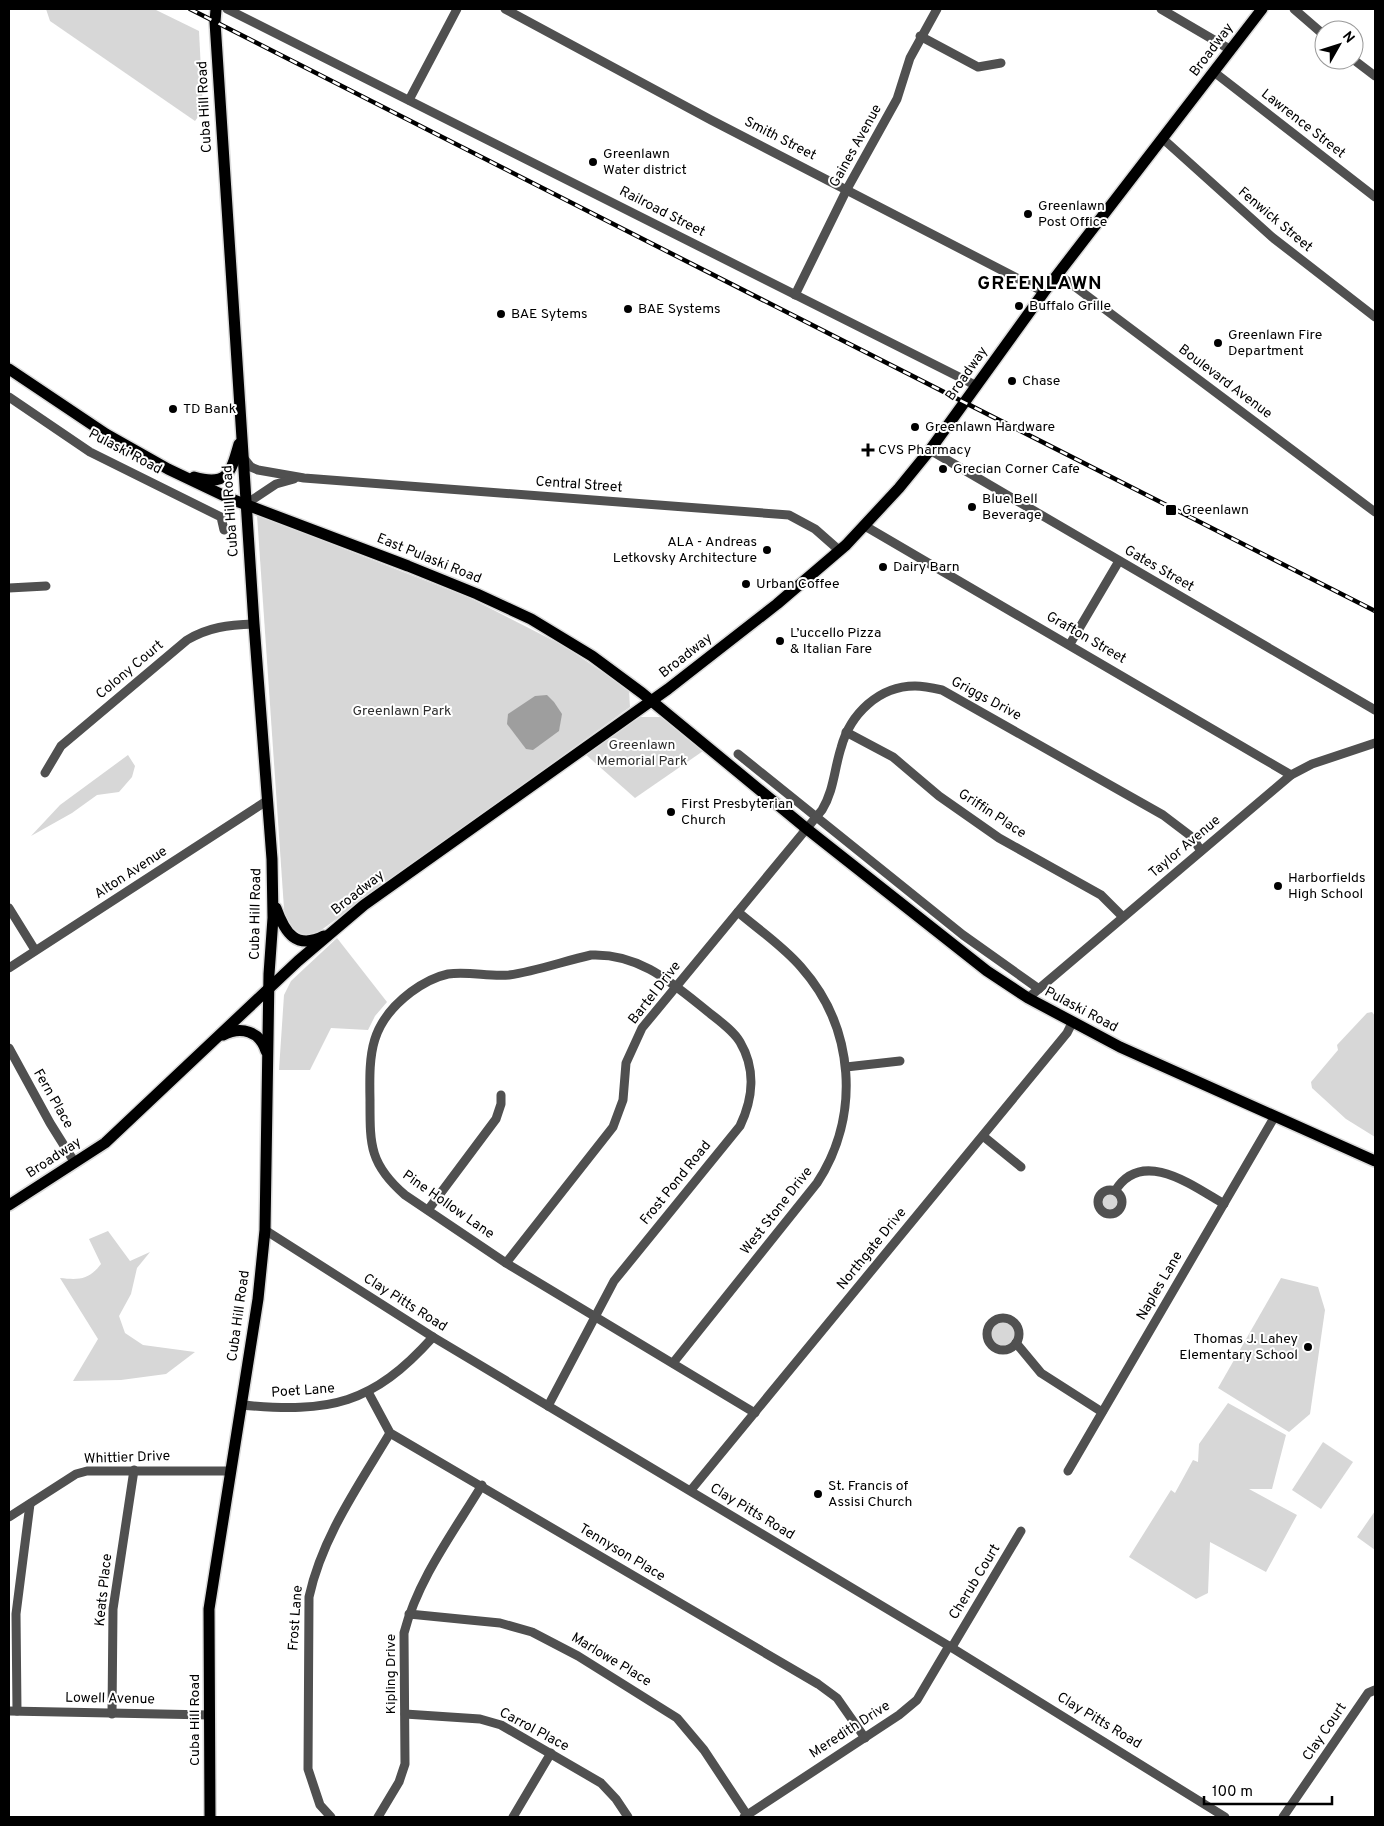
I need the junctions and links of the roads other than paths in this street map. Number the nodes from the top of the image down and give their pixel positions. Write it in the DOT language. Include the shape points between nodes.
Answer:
graph roads {
  1 [pos="216,9"];
  2 [pos="227,9"];
  3 [pos="457,9"];
  4 [pos="505,9"];
  5 [pos="937,9"];
  6 [pos="1161,9"];
  7 [pos="1262,9"];
  8 [pos="1294,9"];
  9 [pos="1314,26"];
  10 [pos="920,36"];
  11 [pos="1231,50"];
  12 [pos="1001,63"];
  13 [pos="1364,68"];
  14 [pos="1214,72"];
  15 [pos="1375,76"];
  16 [pos="409,100"];
  17 [pos="1162,138"];
  18 [pos="847,189"];
  19 [pos="1375,198"];
  20 [pos="1058,274"];
  21 [pos="1044,292"];
  22 [pos="795,295"];
  23 [pos="1375,317"];
  24 [pos="9,369"];
  25 [pos="977,386"];
  26 [pos="9,397"];
  27 [pos="241,435"];
  28 [pos="930,450"];
  29 [pos="242,456"];
  30 [pos="168,469"];
  31 [pos="304,478"];
  32 [pos="246,504"];
  33 [pos="1375,512"];
  34 [pos="865,526"];
  35 [pos="224,530"];
  36 [pos="840,551"];
  37 [pos="1119,561"];
  38 [pos="46,586"];
  39 [pos="9,588"];
  40 [pos="254,624"];
  41 [pos="1070,644"];
  42 [pos="651,701"];
  43 [pos="1375,710"];
  44 [pos="846,732"];
  45 [pos="1375,744"];
  46 [pos="738,754"];
  47 [pos="45,773"];
  48 [pos="1291,775"];
  49 [pos="268,800"];
  50 [pos="817,816"];
  51 [pos="807,829"];
  52 [pos="1201,851"];
  53 [pos="273,899"];
  54 [pos="9,908"];
  55 [pos="738,912"];
  56 [pos="1123,917"];
  57 [pos="338,927"];
  58 [pos="36,950"];
  59 [pos="9,968"];
  60 [pos="677,986"];
  61 [pos="269,988"];
  62 [pos="1039,989"];
  63 [pos="1028,998"];
  64 [pos="1072,1024"];
  65 [pos="215,1039"];
  66 [pos="9,1048"];
  67 [pos="267,1056"];
  68 [pos="900,1061"];
  69 [pos="846,1067"];
  70 [pos="501,1095"];
  71 [pos="1275,1116"];
  72 [pos="983,1136"];
  73 [pos="1375,1162"];
  74 [pos="75,1163"];
  75 [pos="1021,1167"];
  76 [pos="1115,1191"];
  77 [pos="1224,1204"];
  78 [pos="9,1205"];
  79 [pos="428,1210"];
  80 [pos="265,1230"];
  81 [pos="506,1263"];
  82 [pos="594,1317"];
  83 [pos="433,1337"];
  84 [pos="1016,1343"];
  85 [pos="674,1363"];
  86 [pos="368,1392"];
  87 [pos="242,1405"];
  88 [pos="548,1406"];
  89 [pos="1102,1412"];
  90 [pos="755,1413"];
  91 [pos="390,1433"];
  92 [pos="134,1470"];
  93 [pos="229,1471"];
  94 [pos="1068,1471"];
  95 [pos="482,1485"];
  96 [pos="690,1490"];
  97 [pos="30,1504"];
  98 [pos="9,1517"];
  99 [pos="1021,1531"];
  100 [pos="409,1614"];
  101 [pos="950,1647"];
  102 [pos="1375,1690"];
  103 [pos="13,1711"];
  104 [pos="112,1714"];
  105 [pos="405,1714"];
  106 [pos="210,1715"];
  107 [pos="865,1738"];
  108 [pos="551,1753"];
  109 [pos="745,1816"];
  110 [pos="210,1817"];
  111 [pos="332,1817"];
  112 [pos="378,1817"];
  113 [pos="512,1817"];
  114 [pos="628,1817"];
  115 [pos="1225,1817"];
  116 [pos="1283,1817"];
  1 -- 27 [label="main road, Cuba Hill Road"];
  2 -- 16 [label="street, Railroad Street"];
  3 -- 16 [label="street"];
  4 -- 18 [label="street, Smith Street"];
  5 -- 10 [label="street, Gaines Avenue"];
  6 -- 11 [label="street"];
  7 -- 11 [label="main road, Broadway"];
  8 -- 9 [label="street"];
  10 -- 12 [label="street" via="978,67"];
  10 -- 18 [label="street, Gaines Avenue" via="897,99"];
  11 -- 14 [label="main road, Broadway"];
  13 -- 15 [label="street"];
  14 -- 17 [label="main road, Broadway"];
  14 -- 19 [label="street, Lawrence Street"];
  16 -- 22 [label="street, Railroad Street"];
  17 -- 20 [label="main road, Broadway"];
  17 -- 23 [label="street, Fenwick Street" via="1272,238"];
  18 -- 21 [label="street, Smith Street"];
  18 -- 22 [label="street, Gaines Avenue"];
  20 -- 21 [label="main road, Broadway"];
  20 -- 33 [label="street, Boulevard Avenue"];
  21 -- 25 [label="main road, Broadway"];
  22 -- 25 [label="street, Railroad Street"];
  24 -- 30 [label="main road, East Pulaski Road" via="100,430"];
  25 -- 28 [label="main road, Broadway"];
  26 -- 35 [label="street, Pulaski Road" via="90,452 221,517"];
  27 -- 29 [label="main road, Cuba Hill Road"];
  27 -- 30 [label="main road" via="233,467 225,477 202,479"];
  28 -- 34 [label="main road, Broadway"];
  28 -- 37 [label="street, Gates Street"];
  29 -- 31 [label="street, Central Street" via="258,470"];
  29 -- 32 [label="main road, Cuba Hill Road"];
  30 -- 32 [label="main road, East Pulaski Road"];
  31 -- 32 [label="street, Central Street" via="287,479"];
  31 -- 36 [label="street, Central Street" via="776,513 815,528"];
  32 -- 40 [label="main road, Cuba Hill Road"];
  32 -- 42 [label="main road, East Pulaski Road" via="506,607 584,651"];
  34 -- 36 [label="main road, Broadway"];
  34 -- 41 [label="street, Grafton Street"];
  36 -- 42 [label="main road, Broadway"];
  37 -- 41 [label="street"];
  37 -- 43 [label="street, Gates Street"];
  38 -- 39 [label="street"];
  40 -- 47 [label="street, Colony Court" via="219,626 187,640 61,746"];
  40 -- 49 [label="main road, Cuba Hill Road"];
  41 -- 48 [label="street, Grafton Street"];
  42 -- 51 [label="main road, East Pulaski Road"];
  42 -- 57 [label="main road, Broadway" via="379,894"];
  44 -- 50 [label="street, Griggs Drive" via="832,790"];
  44 -- 52 [label="street, Griggs Drive" via="858,713 873,699 894,688 915,686 942,690 1163,815 1192,837"];
  44 -- 56 [label="street, Griffin Place" via="893,758 939,796 999,838 1095,891"];
  45 -- 48 [label="street, Taylor Avenue" via="1312,764"];
  46 -- 50 [label="street"];
  48 -- 52 [label="street, Taylor Avenue"];
  49 -- 53 [label="main road, Cuba Hill Road"];
  49 -- 58 [label="street, Alton Avenue"];
  50 -- 51 [label="street, Griggs Drive"];
  50 -- 62 [label="street" via="963,935"];
  51 -- 55 [label="street, Bartel Drive"];
  51 -- 63 [label="main road, Pulaski Road" via="987,971"];
  52 -- 56 [label="street, Taylor Avenue"];
  53 -- 57 [label="main road" via="282,925 298,940 314,940"];
  53 -- 61 [label="main road, Cuba Hill Road"];
  54 -- 58 [label="street"];
  55 -- 60 [label="street, Bartel Drive"];
  55 -- 69 [label="street, West Stone Drive" via="785,951 814,982 836,1022"];
  56 -- 62 [label="street, Taylor Avenue"];
  57 -- 61 [label="main road, Broadway"];
  58 -- 59 [label="street, Alton Avenue"];
  60 -- 79 [label="street, Pine Hollow Lane" via="633,960 605,954 591,955 507,975 468,972 446,975 423,984 386,1013 371,1051 370,1135 375,1158 391,1183"];
  60 -- 81 [label="street, Bartel Drive" via="642,1028 633,1047 626,1063 623,1100 613,1128"];
  60 -- 82 [label="street, Frost Pond Road" via="740,1041 750,1069 752,1087 748,1109 727,1144 614,1282"];
  61 -- 65 [label="main road, Broadway"];
  61 -- 67 [label="main road, Cuba Hill Road"];
  62 -- 63 [label="street, Taylor Avenue"];
  63 -- 64 [label="main road, Pulaski Road"];
  64 -- 71 [label="main road, Pulaski Road"];
  64 -- 72 [label="street, Northgate Drive"];
  65 -- 67 [label="main road" via="233,1031 251,1032 261,1041"];
  65 -- 74 [label="main road, Broadway" via="105,1142"];
  66 -- 74 [label="street, Fern Place"];
  67 -- 80 [label="main road, Cuba Hill Road"];
  68 -- 69 [label="street"];
  69 -- 85 [label="street, West Stone Drive" via="844,1123 828,1167"];
  70 -- 79 [label="street" via="496,1118"];
  71 -- 73 [label="main road, Pulaski Road"];
  71 -- 77 [label="street, Naples Lane"];
  72 -- 75 [label="street"];
  72 -- 90 [label="street, Northgate Drive"];
  74 -- 78 [label="main road, Broadway"];
  76 -- 77 [label="street" via="1129,1176 1160,1172 1180,1177"];
  77 -- 89 [label="street, Naples Lane"];
  79 -- 81 [label="street, Pine Hollow Lane"];
  80 -- 83 [label="street, Clay Pitts Road"];
  80 -- 87 [label="main road, Cuba Hill Road"];
  81 -- 82 [label="street, Pine Hollow Lane"];
  82 -- 85 [label="street, Pine Hollow Lane"];
  82 -- 88 [label="street, Frost Pond Road"];
  83 -- 86 [label="street, Poet Lane" via="412,1361"];
  83 -- 88 [label="street, Clay Pitts Road"];
  84 -- 89 [label="street" via="1041,1373"];
  85 -- 90 [label="street, Pine Hollow Lane"];
  86 -- 87 [label="street, Poet Lane" via="339,1404 282,1409"];
  86 -- 91 [label="street"];
  87 -- 93 [label="main road, Cuba Hill Road"];
  88 -- 96 [label="street, Clay Pitts Road"];
  89 -- 94 [label="street, Naples Lane"];
  90 -- 96 [label="street, Northgate Drive"];
  91 -- 95 [label="street, Tennyson Place"];
  91 -- 111 [label="street, Frost Lane" via="323,1550 309,1597 308,1769 320,1805"];
  92 -- 93 [label="street, Whittier Drive"];
  92 -- 97 [label="street, Whittier Drive" via="76,1474"];
  92 -- 104 [label="street, Keats Place" via="113,1609"];
  93 -- 106 [label="main road, Cuba Hill Road" via="209,1609"];
  95 -- 100 [label="street, Kipling Drive" via="418,1590"];
  95 -- 107 [label="street, Tennyson Place" via="818,1684 837,1698"];
  96 -- 101 [label="street, Clay Pitts Road"];
  97 -- 98 [label="street, Whittier Drive"];
  97 -- 103 [label="street" via="16,1614"];
  99 -- 101 [label="street, Cherub Court"];
  100 -- 105 [label="street, Kipling Drive" via="404,1633"];
  100 -- 109 [label="street, Marlowe Place" via="500,1623 532,1632 578,1656 677,1718 704,1750"];
  101 -- 107 [label="street, Meredith Drive" via="916,1700"];
  101 -- 115 [label="street, Clay Pitts Road"];
  102 -- 116 [label="street, Clay Court" via="1368,1694"];
  103 -- 104 [label="street, Lowell Avenue"];
  104 -- 106 [label="street, Lowell Avenue"];
  105 -- 108 [label="street, Carrol Place" via="480,1719"];
  105 -- 112 [label="street, Kipling Drive" via="405,1764 399,1782"];
  106 -- 110 [label="main road, Cuba Hill Road"];
  107 -- 109 [label="street, Meredith Drive"];
  108 -- 113 [label="street"];
  108 -- 114 [label="street, Carrol Place" via="601,1783"];
}
